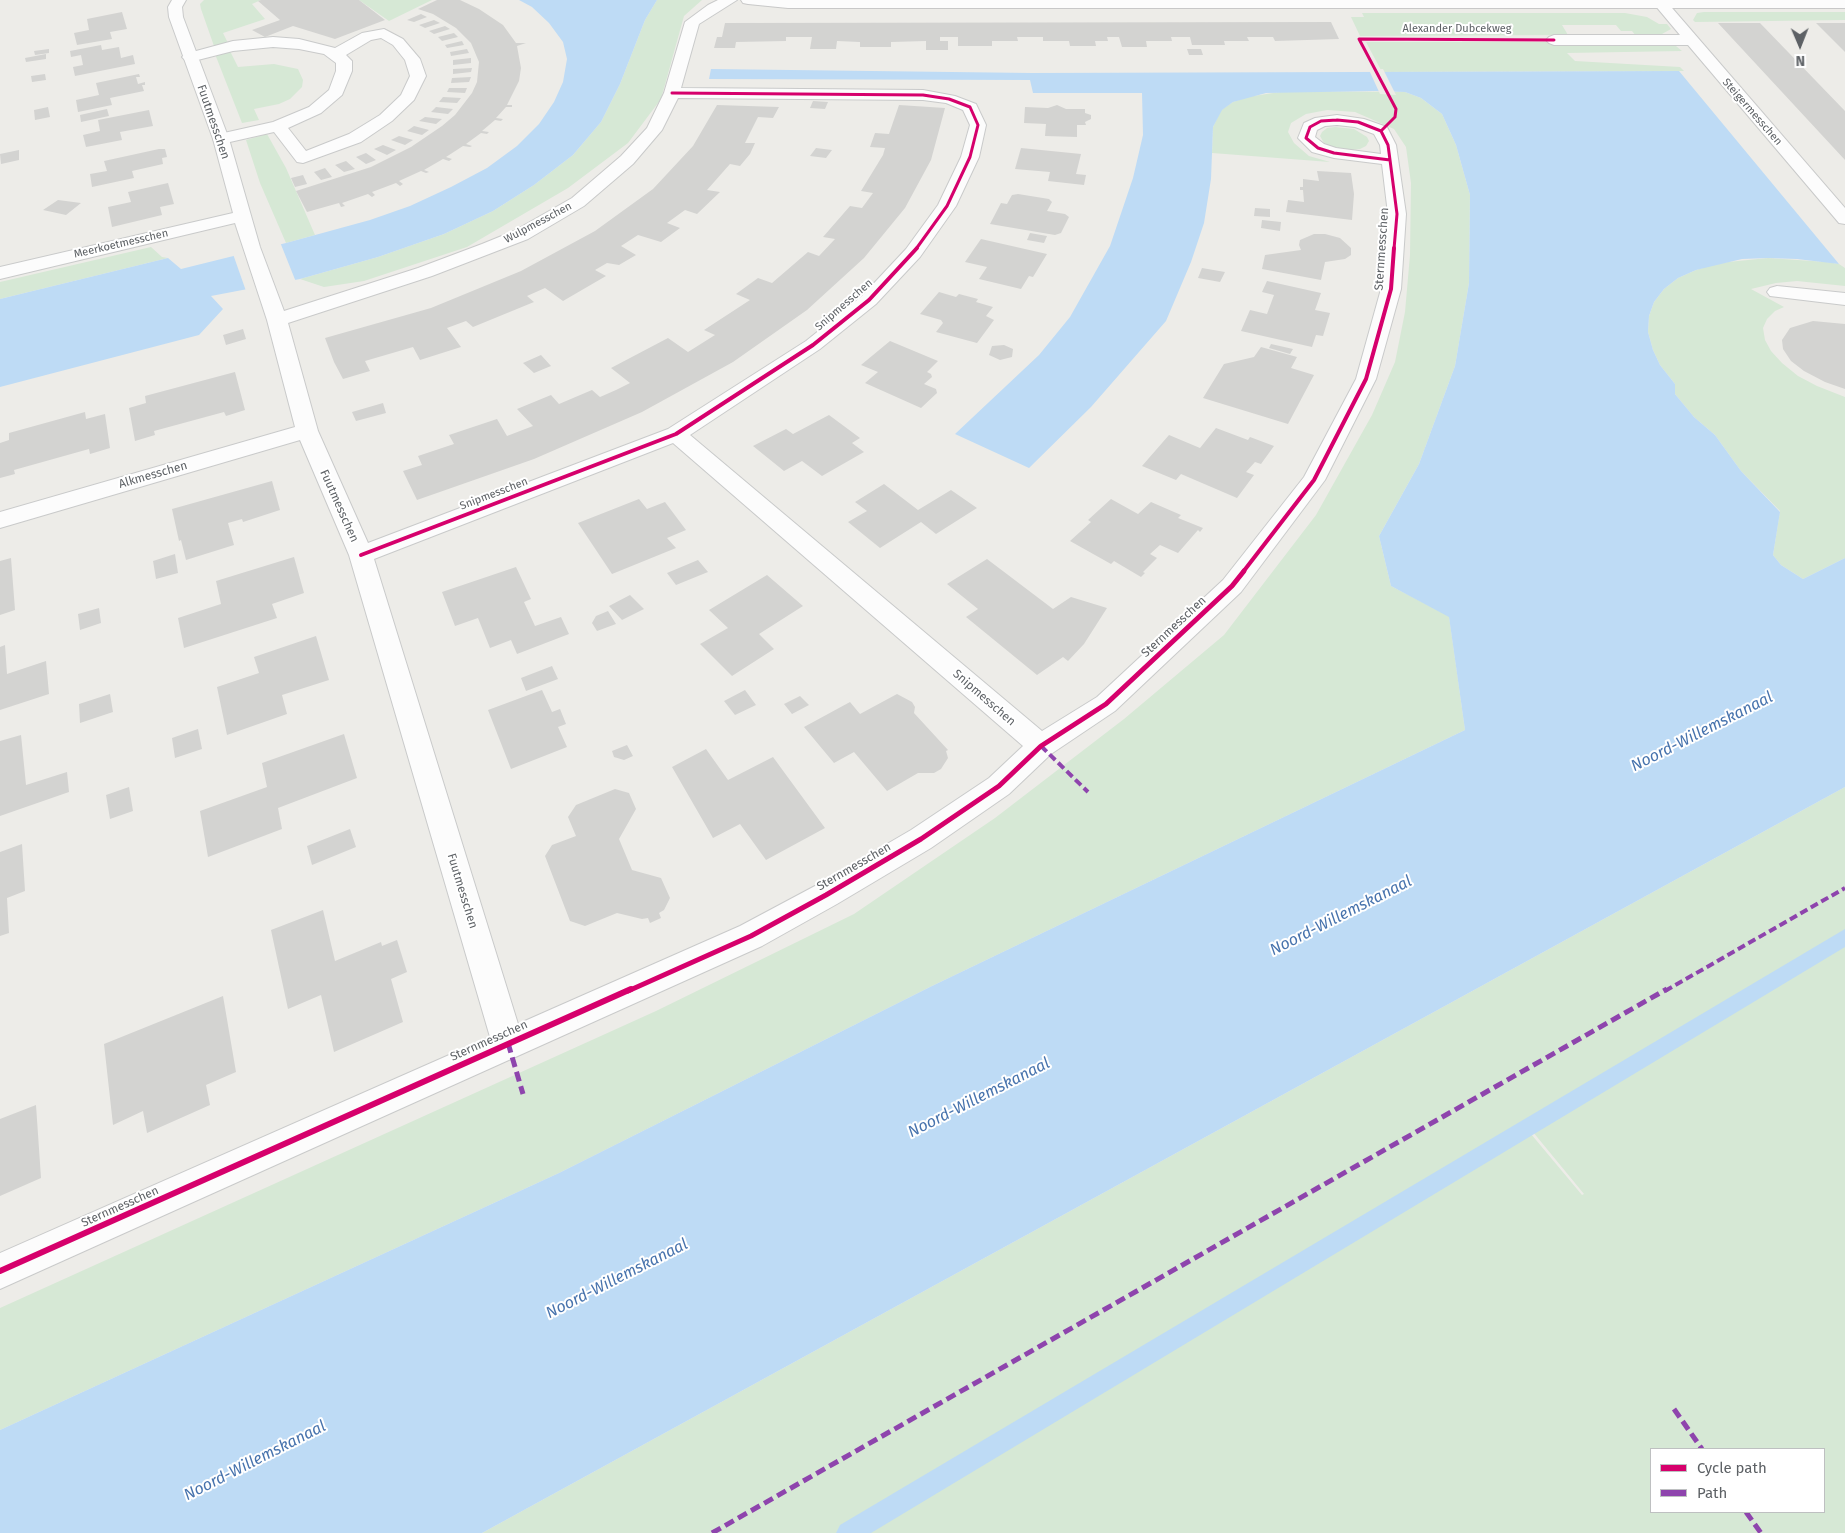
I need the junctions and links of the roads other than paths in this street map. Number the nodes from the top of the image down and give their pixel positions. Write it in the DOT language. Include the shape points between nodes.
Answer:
graph roads {
  1 [pos="179,0"];
  2 [pos="730,0"];
  3 [pos="748,0"];
  4 [pos="1121,2"];
  5 [pos="1660,4"];
  6 [pos="1845,4"];
  7 [pos="1554,40"];
  8 [pos="1692,40"];
  9 [pos="336,54"];
  10 [pos="190,57"];
  11 [pos="672,92"];
  12 [pos="278,126"];
  13 [pos="221,139"];
  14 [pos="1390,160"];
  15 [pos="243,216"];
  16 [pos="1845,219"];
  17 [pos="0,273"];
  18 [pos="1777,292"];
  19 [pos="1845,299"];
  20 [pos="277,320"];
  21 [pos="307,431"];
  22 [pos="676,434"];
  23 [pos="0,520"];
  24 [pos="361,555"];
  25 [pos="1040,746"];
  26 [pos="508,1043"];
  27 [pos="0,1271"];
  1 -- 10 [label="street, Fuutmesschen" via="175,8 176,17"];
  2 -- 11 [label="street, Wulpmesschen" via="692,22"];
  3 -- 4 [label="street, Alexander Dubcekweg" via="788,4"];
  4 -- 5 [label="street, Alexander Dubcekweg"];
  5 -- 6 [label="street, Alexander Dubcekweg"];
  5 -- 8 [label="street, Steigermesschen"];
  7 -- 8 [label="street"];
  8 -- 16 [label="street, Steigermesschen"];
  9 -- 10 [label="street" via="299,44 272,42 233,46"];
  9 -- 12 [label="street" via="344,61 344,71 336,92 315,110"];
  9 -- 12 [label="street" via="367,36 384,33 408,53 418,76 408,97 386,118 355,138 303,158"];
  10 -- 13 [label="street, Fuutmesschen"];
  11 -- 20 [label="street, Wulpmesschen" via="654,130 637,149 578,202 546,222 425,272"];
  11 -- 22 [label="street, Snipmesschen" via="923,95 949,99 970,107 978,124 970,157 947,206 913,253 869,300 813,345"];
  12 -- 13 [label="street"];
  13 -- 15 [label="street, Fuutmesschen"];
  14 -- 25 [label="street, Sternmesschen" via="1397,214 1391,289 1366,379 1314,480 1232,586 1106,704"];
  15 -- 17 [label="street, Meerkoetmesschen"];
  15 -- 20 [label="street, Fuutmesschen"];
  18 -- 19 [label="street"];
  20 -- 21 [label="street, Fuutmesschen"];
  21 -- 23 [label="street, Alkmesschen"];
  21 -- 24 [label="street, Fuutmesschen"];
  22 -- 24 [label="street, Snipmesschen"];
  22 -- 25 [label="street, Snipmesschen"];
  24 -- 26 [label="street, Fuutmesschen"];
  25 -- 26 [label="street, Sternmesschen" via="999,786 921,839 826,895 751,936"];
  26 -- 27 [label="street, Sternmesschen"];
}
